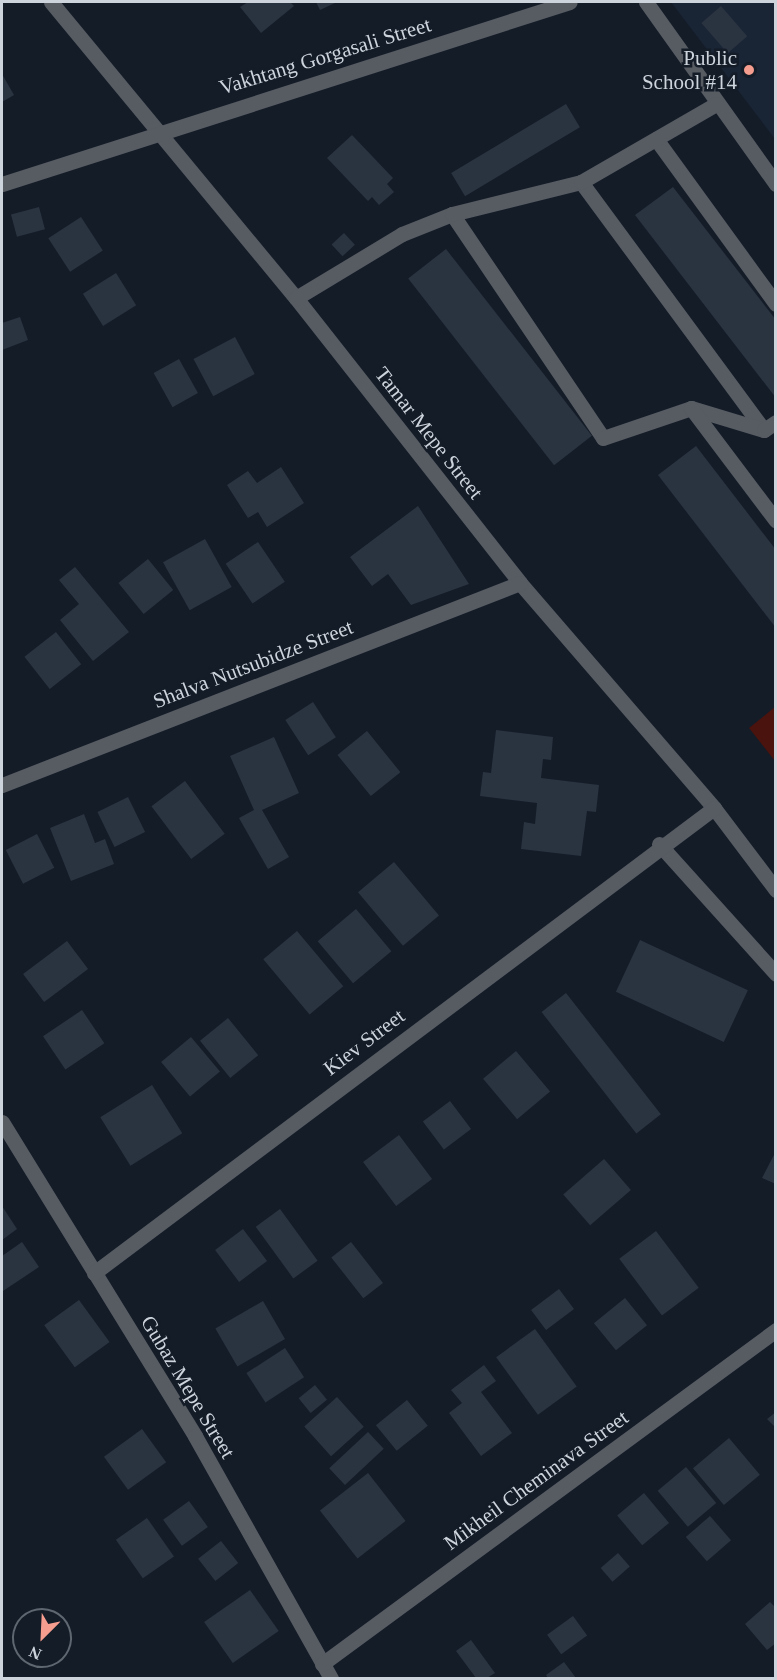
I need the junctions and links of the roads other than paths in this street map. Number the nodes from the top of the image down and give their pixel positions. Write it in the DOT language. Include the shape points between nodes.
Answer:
graph roads {
  1 [pos="51,2"];
  2 [pos="570,2"];
  3 [pos="646,2"];
  4 [pos="716,104"];
  5 [pos="160,129"];
  6 [pos="656,139"];
  7 [pos="582,182"];
  8 [pos="2,184"];
  9 [pos="776,184"];
  10 [pos="452,214"];
  11 [pos="296,298"];
  12 [pos="776,303"];
  13 [pos="691,408"];
  14 [pos="770,426"];
  15 [pos="776,521"];
  16 [pos="520,583"];
  17 [pos="2,785"];
  18 [pos="714,808"];
  19 [pos="659,844"];
  20 [pos="776,890"];
  21 [pos="776,974"];
  22 [pos="2,1122"];
  23 [pos="94,1273"];
  24 [pos="776,1330"];
  25 [pos="322,1665"];
  26 [pos="331,1678"];
  1 -- 5 [label="street, Tamar Mepe Street"];
  2 -- 5 [label="street, Vakhtang Gorgasali Street"];
  3 -- 4 [label="street"];
  4 -- 6 [label="street"];
  4 -- 9 [label="street"];
  5 -- 8 [label="street, Vakhtang Gorgasali Street"];
  5 -- 11 [label="street, Tamar Mepe Street"];
  6 -- 7 [label="street"];
  6 -- 12 [label="street"];
  7 -- 10 [label="street"];
  7 -- 14 [label="street"];
  10 -- 11 [label="street" via="402,234"];
  10 -- 13 [label="street" via="603,438"];
  11 -- 16 [label="street, Tamar Mepe Street"];
  13 -- 14 [label="street"];
  13 -- 15 [label="street"];
  16 -- 17 [label="street, Shalva Nutsubidze Street"];
  16 -- 18 [label="street, Tamar Mepe Street"];
  18 -- 19 [label="street, Kiev Street"];
  18 -- 20 [label="street, Tamar Mepe Street"];
  19 -- 21 [label="street"];
  19 -- 23 [label="street, Kiev Street"];
  22 -- 23 [label="street, Gubaz Mepe Street"];
  23 -- 25 [label="street, Gubaz Mepe Street" via="195,1436"];
  24 -- 25 [label="street, Mikheil Cheminava Street"];
  25 -- 26 [label="street, Gubaz Mepe Street"];
}
